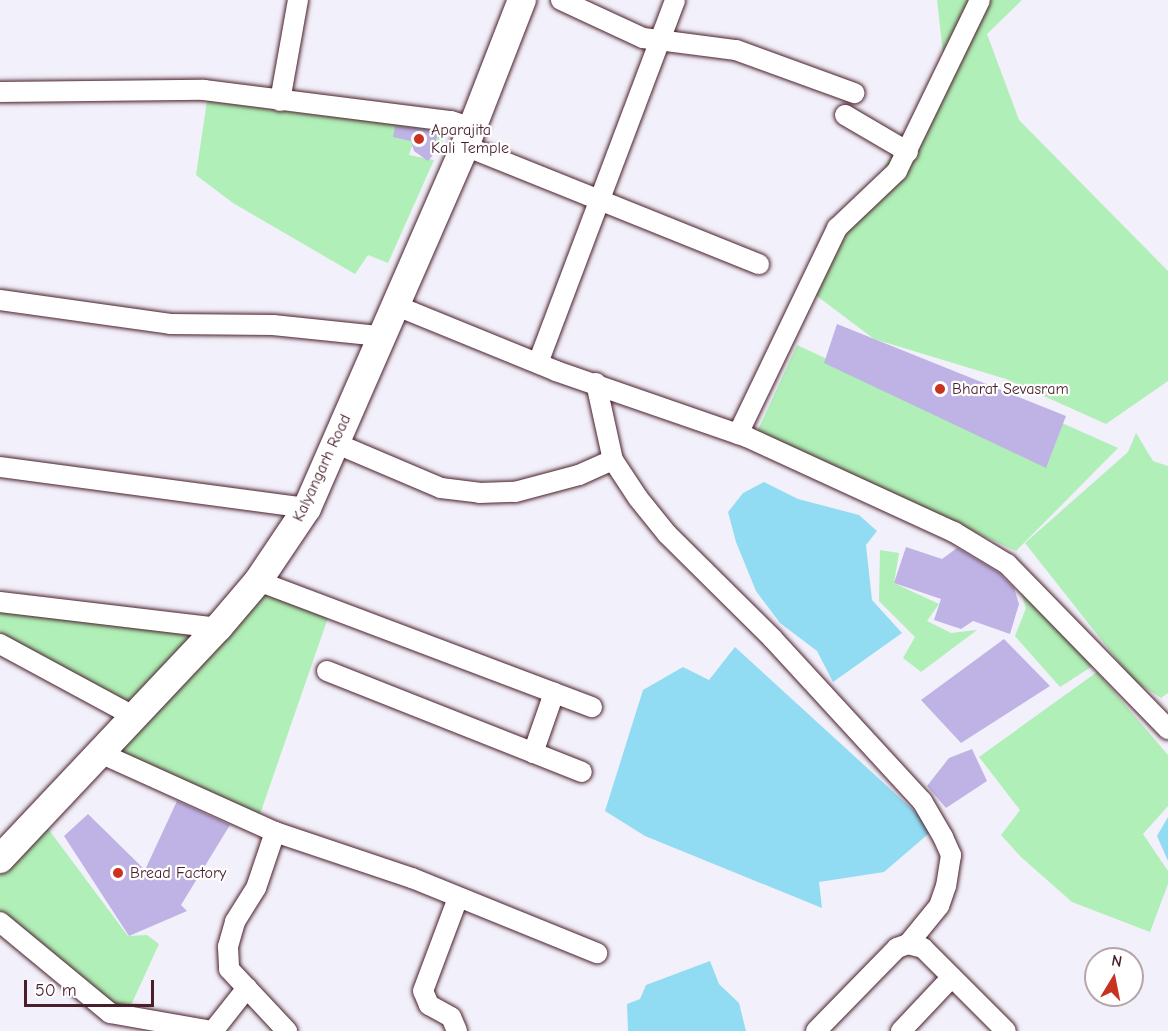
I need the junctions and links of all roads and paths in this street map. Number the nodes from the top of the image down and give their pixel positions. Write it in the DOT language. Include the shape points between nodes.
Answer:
graph roads {
  1 [pos="298,0"];
  2 [pos="522,0"];
  3 [pos="561,0"];
  4 [pos="675,0"];
  5 [pos="980,0"];
  6 [pos="660,41"];
  7 [pos="0,92"];
  8 [pos="854,93"];
  9 [pos="280,101"];
  10 [pos="845,115"];
  11 [pos="468,137"];
  12 [pos="908,152"];
  13 [pos="602,200"];
  14 [pos="759,264"];
  15 [pos="0,300"];
  16 [pos="397,306"];
  17 [pos="380,336"];
  18 [pos="538,363"];
  19 [pos="596,383"];
  20 [pos="738,434"];
  21 [pos="335,443"];
  22 [pos="613,460"];
  23 [pos="0,467"];
  24 [pos="307,508"];
  25 [pos="258,581"];
  26 [pos="0,602"];
  27 [pos="218,628"];
  28 [pos="0,644"];
  29 [pos="327,671"];
  30 [pos="554,693"];
  31 [pos="592,707"];
  32 [pos="132,716"];
  33 [pos="1168,729"];
  34 [pos="100,753"];
  35 [pos="533,753"];
  36 [pos="582,772"];
  37 [pos="275,832"];
  38 [pos="3,850"];
  39 [pos="458,898"];
  40 [pos="0,922"];
  41 [pos="908,944"];
  42 [pos="597,953"];
  43 [pos="952,977"];
  44 [pos="247,988"];
  45 [pos="213,1031"];
  46 [pos="287,1031"];
  47 [pos="457,1031"];
  48 [pos="816,1031"];
  49 [pos="901,1031"];
  50 [pos="1006,1031"];
  1 -- 9 [label="street"];
  2 -- 11 [label="main road, Kalyangarh Road"];
  3 -- 6 [label="street" via="643,38"];
  4 -- 6 [label="street"];
  5 -- 12 [label="street"];
  6 -- 8 [label="street" via="736,50"];
  6 -- 13 [label="street"];
  7 -- 9 [label="street" via="176,89"];
  9 -- 11 [label="street" via="451,121"];
  10 -- 12 [label="street"];
  11 -- 13 [label="street"];
  11 -- 16 [label="main road, Kalyangarh Road"];
  12 -- 20 [label="street" via="886,184 837,228"];
  13 -- 14 [label="street"];
  13 -- 18 [label="street"];
  15 -- 17 [label="street" via="170,324 273,325"];
  16 -- 17 [label="main road, Kalyangarh Road"];
  16 -- 18 [label="street"];
  17 -- 21 [label="main road, Kalyangarh Road"];
  18 -- 19 [label="street"];
  19 -- 20 [label="street"];
  19 -- 22 [label="street"];
  20 -- 33 [label="street" via="936,523 1007,564"];
  21 -- 22 [label="street" via="441,488 479,493 515,492 579,475"];
  21 -- 24 [label="main road, Kalyangarh Road"];
  22 -- 41 [label="street" via="667,534 772,638 922,801 951,855 939,906"];
  23 -- 24 [label="street"];
  24 -- 25 [label="main road, Kalyangarh Road"];
  25 -- 27 [label="main road, Kalyangarh Road"];
  25 -- 30 [label="street"];
  26 -- 27 [label="street"];
  27 -- 32 [label="main road, Kalyangarh Road"];
  28 -- 32 [label="street"];
  29 -- 35 [label="street"];
  30 -- 31 [label="street"];
  30 -- 35 [label="street"];
  32 -- 34 [label="main road, Kalyangarh Road"];
  34 -- 37 [label="street"];
  34 -- 38 [label="main road, Kalyangarh Road"];
  35 -- 36 [label="street"];
  37 -- 39 [label="street"];
  37 -- 44 [label="street" via="256,888 235,922 229,941 229,969"];
  39 -- 42 [label="street"];
  39 -- 47 [label="street" via="423,991 429,1005 451,1017"];
  40 -- 45 [label="street" via="110,1013"];
  41 -- 43 [label="street" via="923,948"];
  41 -- 48 [label="street" via="897,948"];
  43 -- 49 [label="street"];
  43 -- 50 [label="street"];
  44 -- 45 [label="street"];
  44 -- 46 [label="street"];
}
